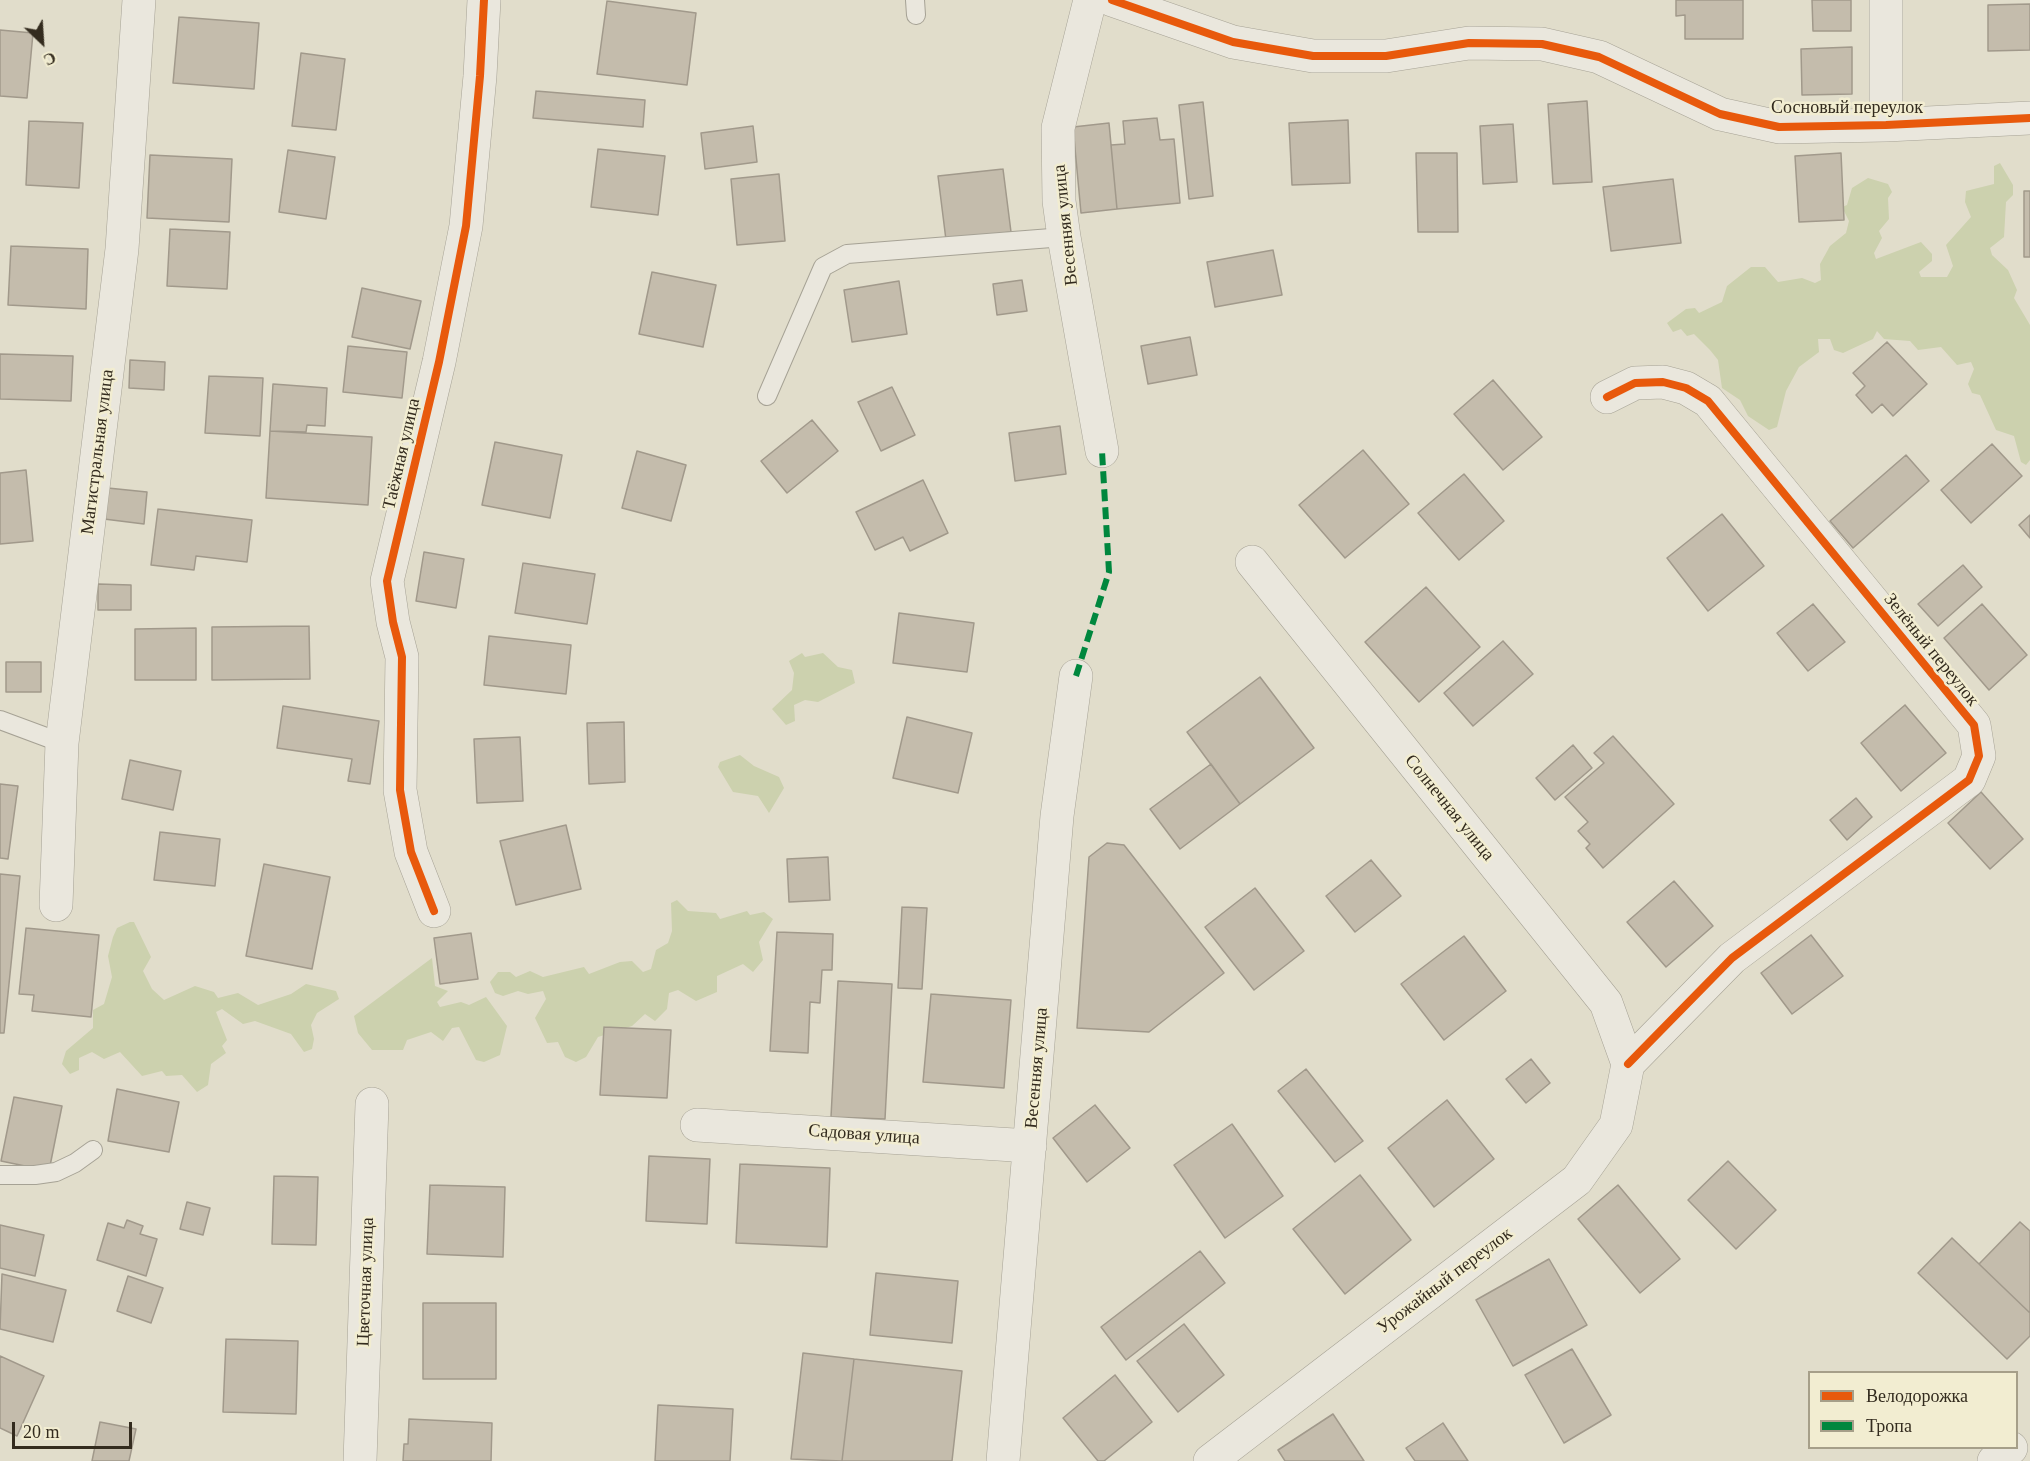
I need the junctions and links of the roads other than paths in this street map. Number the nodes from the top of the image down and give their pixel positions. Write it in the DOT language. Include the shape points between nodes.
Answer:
graph roads {
  1 [pos="139,0"];
  2 [pos="484,0"];
  3 [pos="1090,0"];
  4 [pos="1112,0"];
  5 [pos="1886,0"];
  6 [pos="2030,118"];
  7 [pos="1887,125"];
  8 [pos="1064,237"];
  9 [pos="767,396"];
  10 [pos="1606,396"];
  11 [pos="1102,451"];
  12 [pos="1252,562"];
  13 [pos="1076,676"];
  14 [pos="0,720"];
  15 [pos="62,743"];
  16 [pos="56,905"];
  17 [pos="434,911"];
  18 [pos="1628,1064"];
  19 [pos="372,1104"];
  20 [pos="697,1125"];
  21 [pos="1030,1146"];
  22 [pos="93,1150"];
  23 [pos="0,1175"];
  24 [pos="2030,1432"];
  25 [pos="2018,1441"];
  26 [pos="2010,1449"];
  27 [pos="360,1461"];
  28 [pos="1003,1461"];
  29 [pos="1210,1461"];
  30 [pos="1994,1461"];
  1 -- 15 [label="street, Магистральная улица" via="122,249"];
  2 -- 17 [label="street, Таёжная улица" via="466,226 439,362 387,581 402,657 400,790 411,852"];
  3 -- 8 [label="street, Весенняя улица" via="1058,128 1059,201"];
  4 -- 7 [label="street, Сосновый переулок" via="1233,42 1312,56 1386,56 1469,43 1542,44 1599,57 1720,114 1779,127"];
  5 -- 7 [label="street"];
  6 -- 7 [label="street, Сосновый переулок"];
  8 -- 9 [label="lane" via="847,254 823,267"];
  8 -- 11 [label="street, Весенняя улица"];
  10 -- 18 [label="street, Зелёный переулок" via="1635,383 1664,382 1686,388 1708,401 1974,725 1979,756 1969,780 1732,958"];
  12 -- 18 [label="street, Солнечная улица" via="1606,1003"];
  13 -- 21 [label="street, Весенняя улица" via="1057,816"];
  14 -- 15 [label="lane"];
  15 -- 16 [label="street, Магистральная улица"];
  18 -- 29 [label="street, Урожайный переулок" via="1616,1125 1577,1180"];
  19 -- 27 [label="street, Цветочная улица"];
  20 -- 21 [label="street, Садовая улица"];
  21 -- 28 [label="street, Весенняя улица"];
  22 -- 23 [label="lane" via="56,1172"];
  24 -- 25 [label="street"];
  26 -- 30 [label="street"];
}
